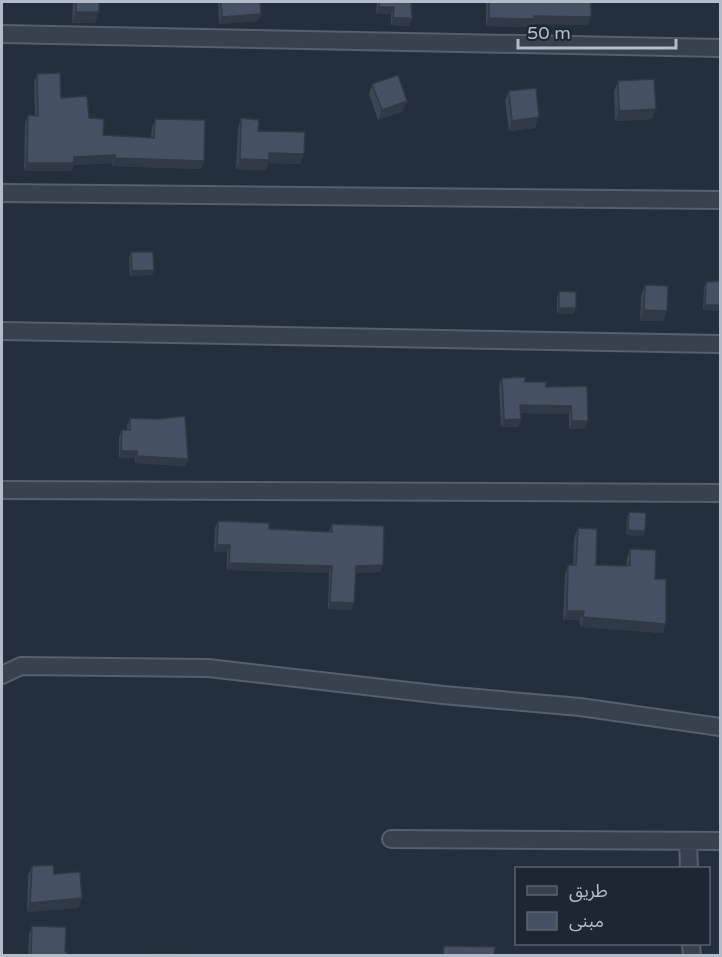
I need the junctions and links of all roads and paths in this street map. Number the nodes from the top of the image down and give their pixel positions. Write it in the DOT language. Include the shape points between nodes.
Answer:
graph roads {
  1 [pos="2,34"];
  2 [pos="720,48"];
  3 [pos="2,193"];
  4 [pos="720,200"];
  5 [pos="2,331"];
  6 [pos="720,344"];
  7 [pos="2,490"];
  8 [pos="720,493"];
  9 [pos="2,675"];
  10 [pos="720,727"];
  11 [pos="391,839"];
  12 [pos="688,841"];
  13 [pos="720,842"];
  14 [pos="689,867"];
  1 -- 2 [label="street"];
  3 -- 4 [label="street"];
  5 -- 6 [label="street"];
  7 -- 8 [label="street"];
  9 -- 10 [label="street" via="21,666 208,668 580,707"];
  11 -- 12 [label="street"];
  12 -- 13 [label="street"];
  12 -- 14 [label="street"];
}
